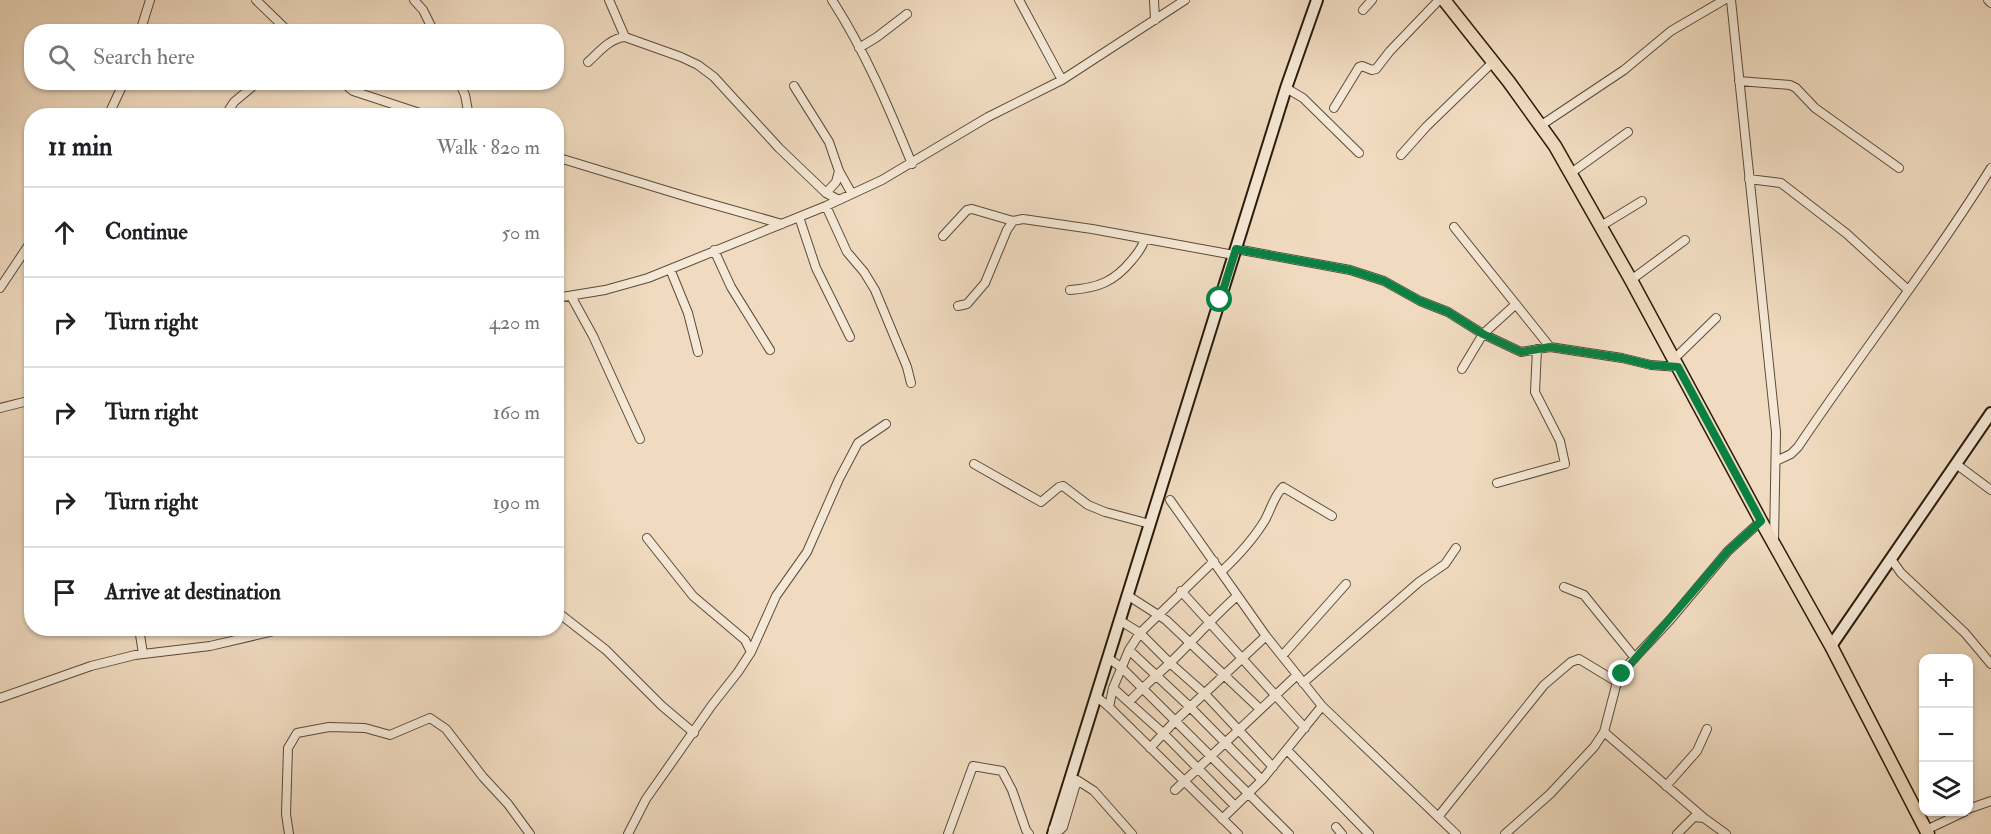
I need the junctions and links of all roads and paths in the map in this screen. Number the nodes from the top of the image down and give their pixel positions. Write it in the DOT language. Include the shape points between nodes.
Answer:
graph roads {
  1 [pos="150,0"];
  2 [pos="256,0"];
  3 [pos="414,0"];
  4 [pos="609,0"];
  5 [pos="832,0"];
  6 [pos="1019,0"];
  7 [pos="1154,0"];
  8 [pos="1185,0"];
  9 [pos="1317,0"];
  10 [pos="1372,0"];
  11 [pos="1439,0"];
  12 [pos="1444,0"];
  13 [pos="1722,0"];
  14 [pos="1731,0"];
  15 [pos="1363,10"];
  16 [pos="907,14"];
  17 [pos="1155,20"];
  18 [pos="142,24"];
  19 [pos="280,24"];
  20 [pos="430,24"];
  21 [pos="625,37"];
  22 [pos="859,48"];
  23 [pos="588,62"];
  24 [pos="1493,62"];
  25 [pos="1062,80"];
  26 [pos="1739,81"];
  27 [pos="794,86"];
  28 [pos="1286,88"];
  29 [pos="120,90"];
  30 [pos="248,90"];
  31 [pos="352,90"];
  32 [pos="463,90"];
  33 [pos="112,108"];
  34 [pos="230,108"];
  35 [pos="405,108"];
  36 [pos="467,108"];
  37 [pos="1334,108"];
  38 [pos="1540,126"];
  39 [pos="1628,132"];
  40 [pos="1359,153"];
  41 [pos="1401,155"];
  42 [pos="564,159"];
  43 [pos="912,164"];
  44 [pos="1899,168"];
  45 [pos="1991,168"];
  46 [pos="839,171"];
  47 [pos="1571,173"];
  48 [pos="1749,179"];
  49 [pos="826,193"];
  50 [pos="852,194"];
  51 [pos="839,200"];
  52 [pos="1642,201"];
  53 [pos="826,206"];
  54 [pos="799,217"];
  55 [pos="1013,221"];
  56 [pos="782,224"];
  57 [pos="1601,226"];
  58 [pos="1454,227"];
  59 [pos="943,236"];
  60 [pos="1144,240"];
  61 [pos="1685,240"];
  62 [pos="714,250"];
  63 [pos="24,252"];
  64 [pos="1235,252"];
  65 [pos="670,269"];
  66 [pos="1632,280"];
  67 [pos="0,288"];
  68 [pos="1070,290"];
  69 [pos="1908,290"];
  70 [pos="571,296"];
  71 [pos="564,297"];
  72 [pos="1516,304"];
  73 [pos="958,306"];
  74 [pos="1716,318"];
  75 [pos="1483,334"];
  76 [pos="850,337"];
  77 [pos="1550,347"];
  78 [pos="1537,349"];
  79 [pos="770,350"];
  80 [pos="698,352"];
  81 [pos="1676,363"];
  82 [pos="1462,369"];
  83 [pos="911,383"];
  84 [pos="24,402"];
  85 [pos="0,408"];
  86 [pos="1991,413"];
  87 [pos="886,424"];
  88 [pos="640,439"];
  89 [pos="1776,460"];
  90 [pos="974,464"];
  91 [pos="1956,464"];
  92 [pos="1497,483"];
  93 [pos="1991,490"];
  94 [pos="1170,500"];
  95 [pos="1332,516"];
  96 [pos="1761,521"];
  97 [pos="1150,524"];
  98 [pos="647,538"];
  99 [pos="1774,543"];
  100 [pos="1456,548"];
  101 [pos="1891,560"];
  102 [pos="1214,561"];
  103 [pos="1221,572"];
  104 [pos="1346,584"];
  105 [pos="1564,587"];
  106 [pos="1181,591"];
  107 [pos="1127,596"];
  108 [pos="1237,596"];
  109 [pos="1159,615"];
  110 [pos="564,617"];
  111 [pos="1119,620"];
  112 [pos="1209,620"];
  113 [pos="1140,633"];
  114 [pos="140,636"];
  115 [pos="253,636"];
  116 [pos="1266,636"];
  117 [pos="1190,642"];
  118 [pos="1831,646"];
  119 [pos="1129,650"];
  120 [pos="751,652"];
  121 [pos="143,654"];
  122 [pos="1282,656"];
  123 [pos="1242,657"];
  124 [pos="1108,658"];
  125 [pos="1635,658"];
  126 [pos="1170,663"];
  127 [pos="1991,664"];
  128 [pos="1122,668"];
  129 [pos="1155,675"];
  130 [pos="1224,675"];
  131 [pos="1297,675"];
  132 [pos="1617,682"];
  133 [pos="1304,683"];
  134 [pos="1113,688"];
  135 [pos="1142,688"];
  136 [pos="1204,694"];
  137 [pos="1276,694"];
  138 [pos="1096,697"];
  139 [pos="0,698"];
  140 [pos="1129,702"];
  141 [pos="1108,706"];
  142 [pos="1322,706"];
  143 [pos="1191,708"];
  144 [pos="1260,709"];
  145 [pos="1175,721"];
  146 [pos="1305,728"];
  147 [pos="1707,729"];
  148 [pos="1239,730"];
  149 [pos="1604,732"];
  150 [pos="694,733"];
  151 [pos="1164,734"];
  152 [pos="1224,743"];
  153 [pos="1150,748"];
  154 [pos="1287,750"];
  155 [pos="1211,756"];
  156 [pos="1273,766"];
  157 [pos="1198,768"];
  158 [pos="1262,780"];
  159 [pos="1185,781"];
  160 [pos="1666,786"];
  161 [pos="1175,790"];
  162 [pos="1248,794"];
  163 [pos="1991,801"];
  164 [pos="1235,806"];
  165 [pos="1973,807"];
  166 [pos="1957,816"];
  167 [pos="1438,817"];
  168 [pos="1704,818"];
  169 [pos="1222,819"];
  170 [pos="1336,827"];
  171 [pos="1053,832"];
  172 [pos="1927,832"];
  173 [pos="289,834"];
  174 [pos="530,834"];
  175 [pos="628,834"];
  176 [pos="948,834"];
  177 [pos="1029,834"];
  178 [pos="1132,834"];
  179 [pos="1238,834"];
  180 [pos="1289,834"];
  181 [pos="1342,834"];
  182 [pos="1369,834"];
  183 [pos="1456,834"];
  184 [pos="1504,834"];
  185 [pos="1677,834"];
  186 [pos="1726,834"];
  1 -- 18 [label="street"];
  2 -- 19 [label="street"];
  3 -- 20 [label="street"];
  4 -- 21 [label="street"];
  5 -- 22 [label="street"];
  6 -- 25 [label="street"];
  7 -- 17 [label="street"];
  8 -- 17 [label="street"];
  9 -- 28 [label="street"];
  10 -- 15 [label="street"];
  11 -- 37 [label="street" via="1376,69 1359,67"];
  12 -- 24 [label="main road"];
  13 -- 38 [label="street" via="1671,31 1624,70"];
  14 -- 26 [label="street"];
  16 -- 22 [label="street"];
  17 -- 25 [label="street"];
  21 -- 23 [label="street" via="610,43"];
  21 -- 49 [label="street" via="681,57 714,77"];
  22 -- 43 [label="street"];
  24 -- 38 [label="main road"];
  24 -- 41 [label="street"];
  25 -- 43 [label="street" via="988,117"];
  26 -- 44 [label="street" via="1796,88 1815,108"];
  26 -- 48 [label="street"];
  27 -- 46 [label="street" via="830,142"];
  28 -- 40 [label="street" via="1311,106"];
  28 -- 64 [label="street"];
  29 -- 33 [label="street"];
  30 -- 34 [label="street"];
  31 -- 35 [label="street"];
  32 -- 36 [label="street"];
  38 -- 47 [label="main road"];
  39 -- 47 [label="street"];
  42 -- 56 [label="street"];
  43 -- 50 [label="street"];
  45 -- 69 [label="street"];
  46 -- 49 [label="street" via="836,182"];
  46 -- 50 [label="street"];
  47 -- 57 [label="main road"];
  48 -- 69 [label="street" via="1781,183 1847,234"];
  48 -- 89 [label="street"];
  49 -- 51 [label="street"];
  50 -- 51 [label="street"];
  51 -- 53 [label="street"];
  52 -- 57 [label="street"];
  53 -- 54 [label="street"];
  53 -- 83 [label="street" via="848,252 875,290"];
  54 -- 56 [label="street"];
  54 -- 76 [label="street" via="816,268"];
  55 -- 59 [label="street" via="972,209"];
  55 -- 60 [label="street" via="1092,229"];
  55 -- 73 [label="street" via="985,283 968,304"];
  56 -- 62 [label="street"];
  57 -- 66 [label="main road"];
  58 -- 72 [label="street"];
  60 -- 64 [label="street"];
  60 -- 68 [label="street" via="1117,276 1089,289"];
  61 -- 66 [label="street"];
  62 -- 65 [label="street"];
  62 -- 79 [label="street" via="731,287"];
  63 -- 67 [label="street"];
  64 -- 75 [label="street" via="1350,270 1384,281"];
  64 -- 97 [label="street"];
  65 -- 70 [label="street"];
  65 -- 80 [label="street"];
  66 -- 81 [label="main road"];
  69 -- 89 [label="street" via="1798,447"];
  70 -- 71 [label="street"];
  70 -- 88 [label="street"];
  72 -- 75 [label="street"];
  72 -- 77 [label="street"];
  74 -- 81 [label="street"];
  75 -- 78 [label="street" via="1521,352"];
  75 -- 82 [label="street"];
  77 -- 78 [label="street"];
  77 -- 81 [label="street" via="1651,365"];
  78 -- 92 [label="street" via="1535,392 1560,441 1565,464"];
  81 -- 96 [label="main road"];
  84 -- 85 [label="street"];
  86 -- 91 [label="street"];
  87 -- 120 [label="street" via="858,443 807,552 776,596"];
  89 -- 99 [label="street"];
  90 -- 97 [label="street" via="1041,502 1063,486 1105,513"];
  91 -- 93 [label="street"];
  91 -- 101 [label="street"];
  94 -- 102 [label="street"];
  95 -- 103 [label="street" via="1283,487 1264,521"];
  96 -- 99 [label="main road"];
  96 -- 125 [label="street" via="1728,551"];
  97 -- 107 [label="street"];
  98 -- 120 [label="street" via="693,596 745,640"];
  99 -- 118 [label="main road"];
  100 -- 133 [label="street" via="1445,564 1419,582"];
  101 -- 118 [label="street"];
  101 -- 127 [label="street"];
  102 -- 103 [label="street"];
  102 -- 106 [label="street"];
  103 -- 108 [label="street"];
  104 -- 122 [label="street"];
  105 -- 125 [label="street" via="1584,595"];
  106 -- 109 [label="street"];
  106 -- 112 [label="street"];
  107 -- 109 [label="street"];
  107 -- 111 [label="street"];
  108 -- 112 [label="street"];
  108 -- 116 [label="street"];
  109 -- 113 [label="street"];
  109 -- 117 [label="street"];
  110 -- 150 [label="street" via="606,650"];
  111 -- 113 [label="street"];
  111 -- 124 [label="street"];
  112 -- 117 [label="street"];
  112 -- 123 [label="street"];
  113 -- 119 [label="street"];
  113 -- 126 [label="street"];
  114 -- 121 [label="street"];
  115 -- 121 [label="street"];
  116 -- 122 [label="street"];
  116 -- 123 [label="street"];
  117 -- 126 [label="street"];
  117 -- 130 [label="street"];
  118 -- 172 [label="main road"];
  119 -- 128 [label="street"];
  119 -- 129 [label="street"];
  120 -- 150 [label="street"];
  121 -- 139 [label="street" via="91,666"];
  122 -- 131 [label="street"];
  123 -- 130 [label="street"];
  123 -- 137 [label="street"];
  124 -- 128 [label="street"];
  124 -- 138 [label="street"];
  125 -- 132 [label="street"];
  126 -- 129 [label="street"];
  126 -- 136 [label="street"];
  128 -- 134 [label="street"];
  128 -- 135 [label="street"];
  129 -- 135 [label="street"];
  129 -- 143 [label="street"];
  130 -- 136 [label="street"];
  130 -- 144 [label="street"];
  131 -- 133 [label="street"];
  131 -- 137 [label="street"];
  132 -- 149 [label="street"];
  132 -- 167 [label="street" via="1579,659 1571,662 1544,685"];
  133 -- 142 [label="street"];
  134 -- 140 [label="street"];
  134 -- 141 [label="street"];
  135 -- 140 [label="street"];
  135 -- 145 [label="street"];
  136 -- 143 [label="street"];
  136 -- 148 [label="street"];
  137 -- 144 [label="street"];
  137 -- 146 [label="street"];
  138 -- 141 [label="street"];
  138 -- 171 [label="street"];
  140 -- 151 [label="street"];
  141 -- 153 [label="street"];
  142 -- 146 [label="street"];
  142 -- 167 [label="street"];
  143 -- 145 [label="street"];
  143 -- 152 [label="street"];
  144 -- 148 [label="street"];
  145 -- 151 [label="street"];
  145 -- 155 [label="street"];
  146 -- 154 [label="street"];
  147 -- 160 [label="street" via="1697,751"];
  148 -- 152 [label="street"];
  148 -- 156 [label="street"];
  149 -- 160 [label="street"];
  149 -- 184 [label="street" via="1550,794"];
  150 -- 175 [label="street" via="646,799"];
  151 -- 153 [label="street"];
  151 -- 157 [label="street"];
  152 -- 155 [label="street"];
  152 -- 158 [label="street"];
  153 -- 159 [label="street"];
  154 -- 156 [label="street"];
  154 -- 182 [label="street"];
  155 -- 157 [label="street"];
  155 -- 162 [label="street"];
  156 -- 158 [label="street"];
  157 -- 159 [label="street"];
  157 -- 164 [label="street"];
  158 -- 162 [label="street"];
  159 -- 161 [label="street"];
  159 -- 169 [label="street"];
  160 -- 168 [label="street"];
  162 -- 164 [label="street"];
  162 -- 180 [label="street"];
  163 -- 165 [label="street"];
  164 -- 169 [label="street"];
  166 -- 172 [label="street"];
  167 -- 183 [label="street"];
  168 -- 185 [label="street" via="1694,817"];
  168 -- 186 [label="street"];
  169 -- 179 [label="street"];
  170 -- 181 [label="street"];
  171 -- 178 [label="street" via="1063,827 1077,780 1094,791"];
  173 -- 174 [label="street" via="288,748 297,733 329,727 365,728 390,735 430,718 446,729"];
  176 -- 177 [label="street" via="973,766 1002,771"];
}
